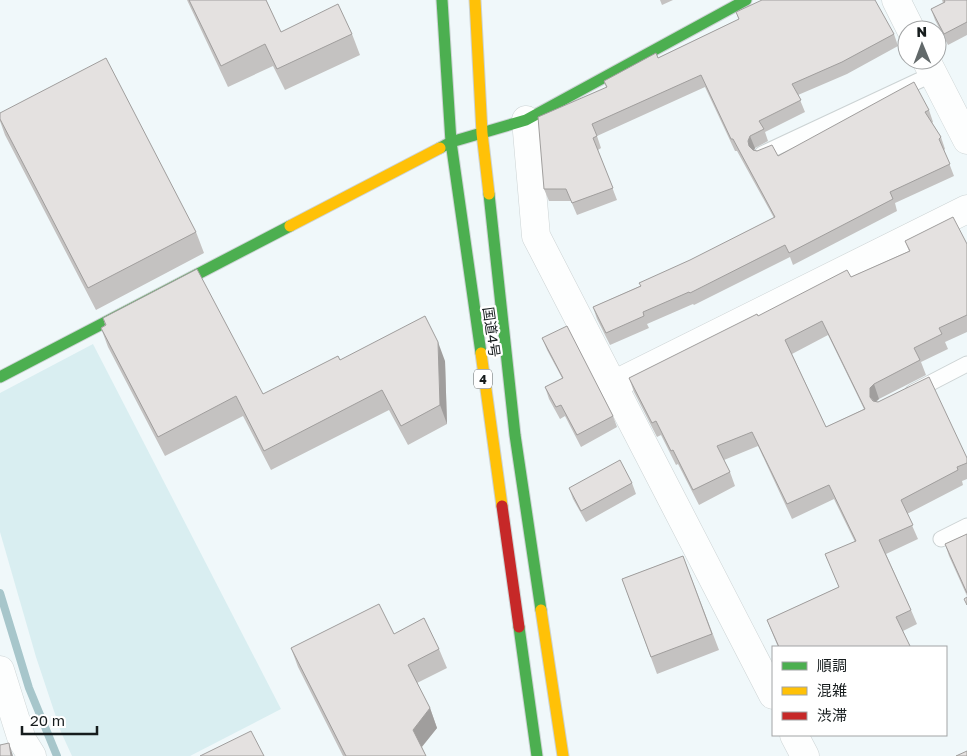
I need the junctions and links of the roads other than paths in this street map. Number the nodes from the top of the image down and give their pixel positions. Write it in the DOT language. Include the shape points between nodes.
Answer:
graph roads {
  1 [pos="442,0"];
  2 [pos="475,0"];
  3 [pos="746,0"];
  4 [pos="896,0"];
  5 [pos="906,20"];
  6 [pos="924,70"];
  7 [pos="932,70"];
  8 [pos="526,120"];
  9 [pos="482,133"];
  10 [pos="967,140"];
  11 [pos="451,142"];
  12 [pos="762,154"];
  13 [pos="967,209"];
  14 [pos="967,364"];
  15 [pos="0,377"];
  16 [pos="614,385"];
  17 [pos="900,398"];
  18 [pos="967,526"];
  19 [pos="941,540"];
  20 [pos="0,670"];
  21 [pos="772,692"];
  22 [pos="795,736"];
  23 [pos="32,756"];
  24 [pos="536,756"];
  25 [pos="563,756"];
  26 [pos="805,756"];
  1 -- 11 [label="main road, 国道4号 / 4"];
  2 -- 9 [label="main road, 国道4号 / 4"];
  3 -- 8 [label="main road"];
  4 -- 5 [label="street"];
  6 -- 12 [label="lane"];
  7 -- 10 [label="street"];
  8 -- 9 [label="main road"];
  8 -- 16 [label="street" via="536,236"];
  9 -- 11 [label="main road"];
  9 -- 25 [label="main road, 国道4号 / 4" via="515,434"];
  11 -- 15 [label="main road"];
  11 -- 24 [label="main road, 国道4号 / 4"];
  13 -- 16 [label="street"];
  14 -- 17 [label="lane"];
  16 -- 21 [label="street"];
  18 -- 19 [label="lane"];
  20 -- 23 [label="street" via="22,740"];
  22 -- 26 [label="street"];
}
